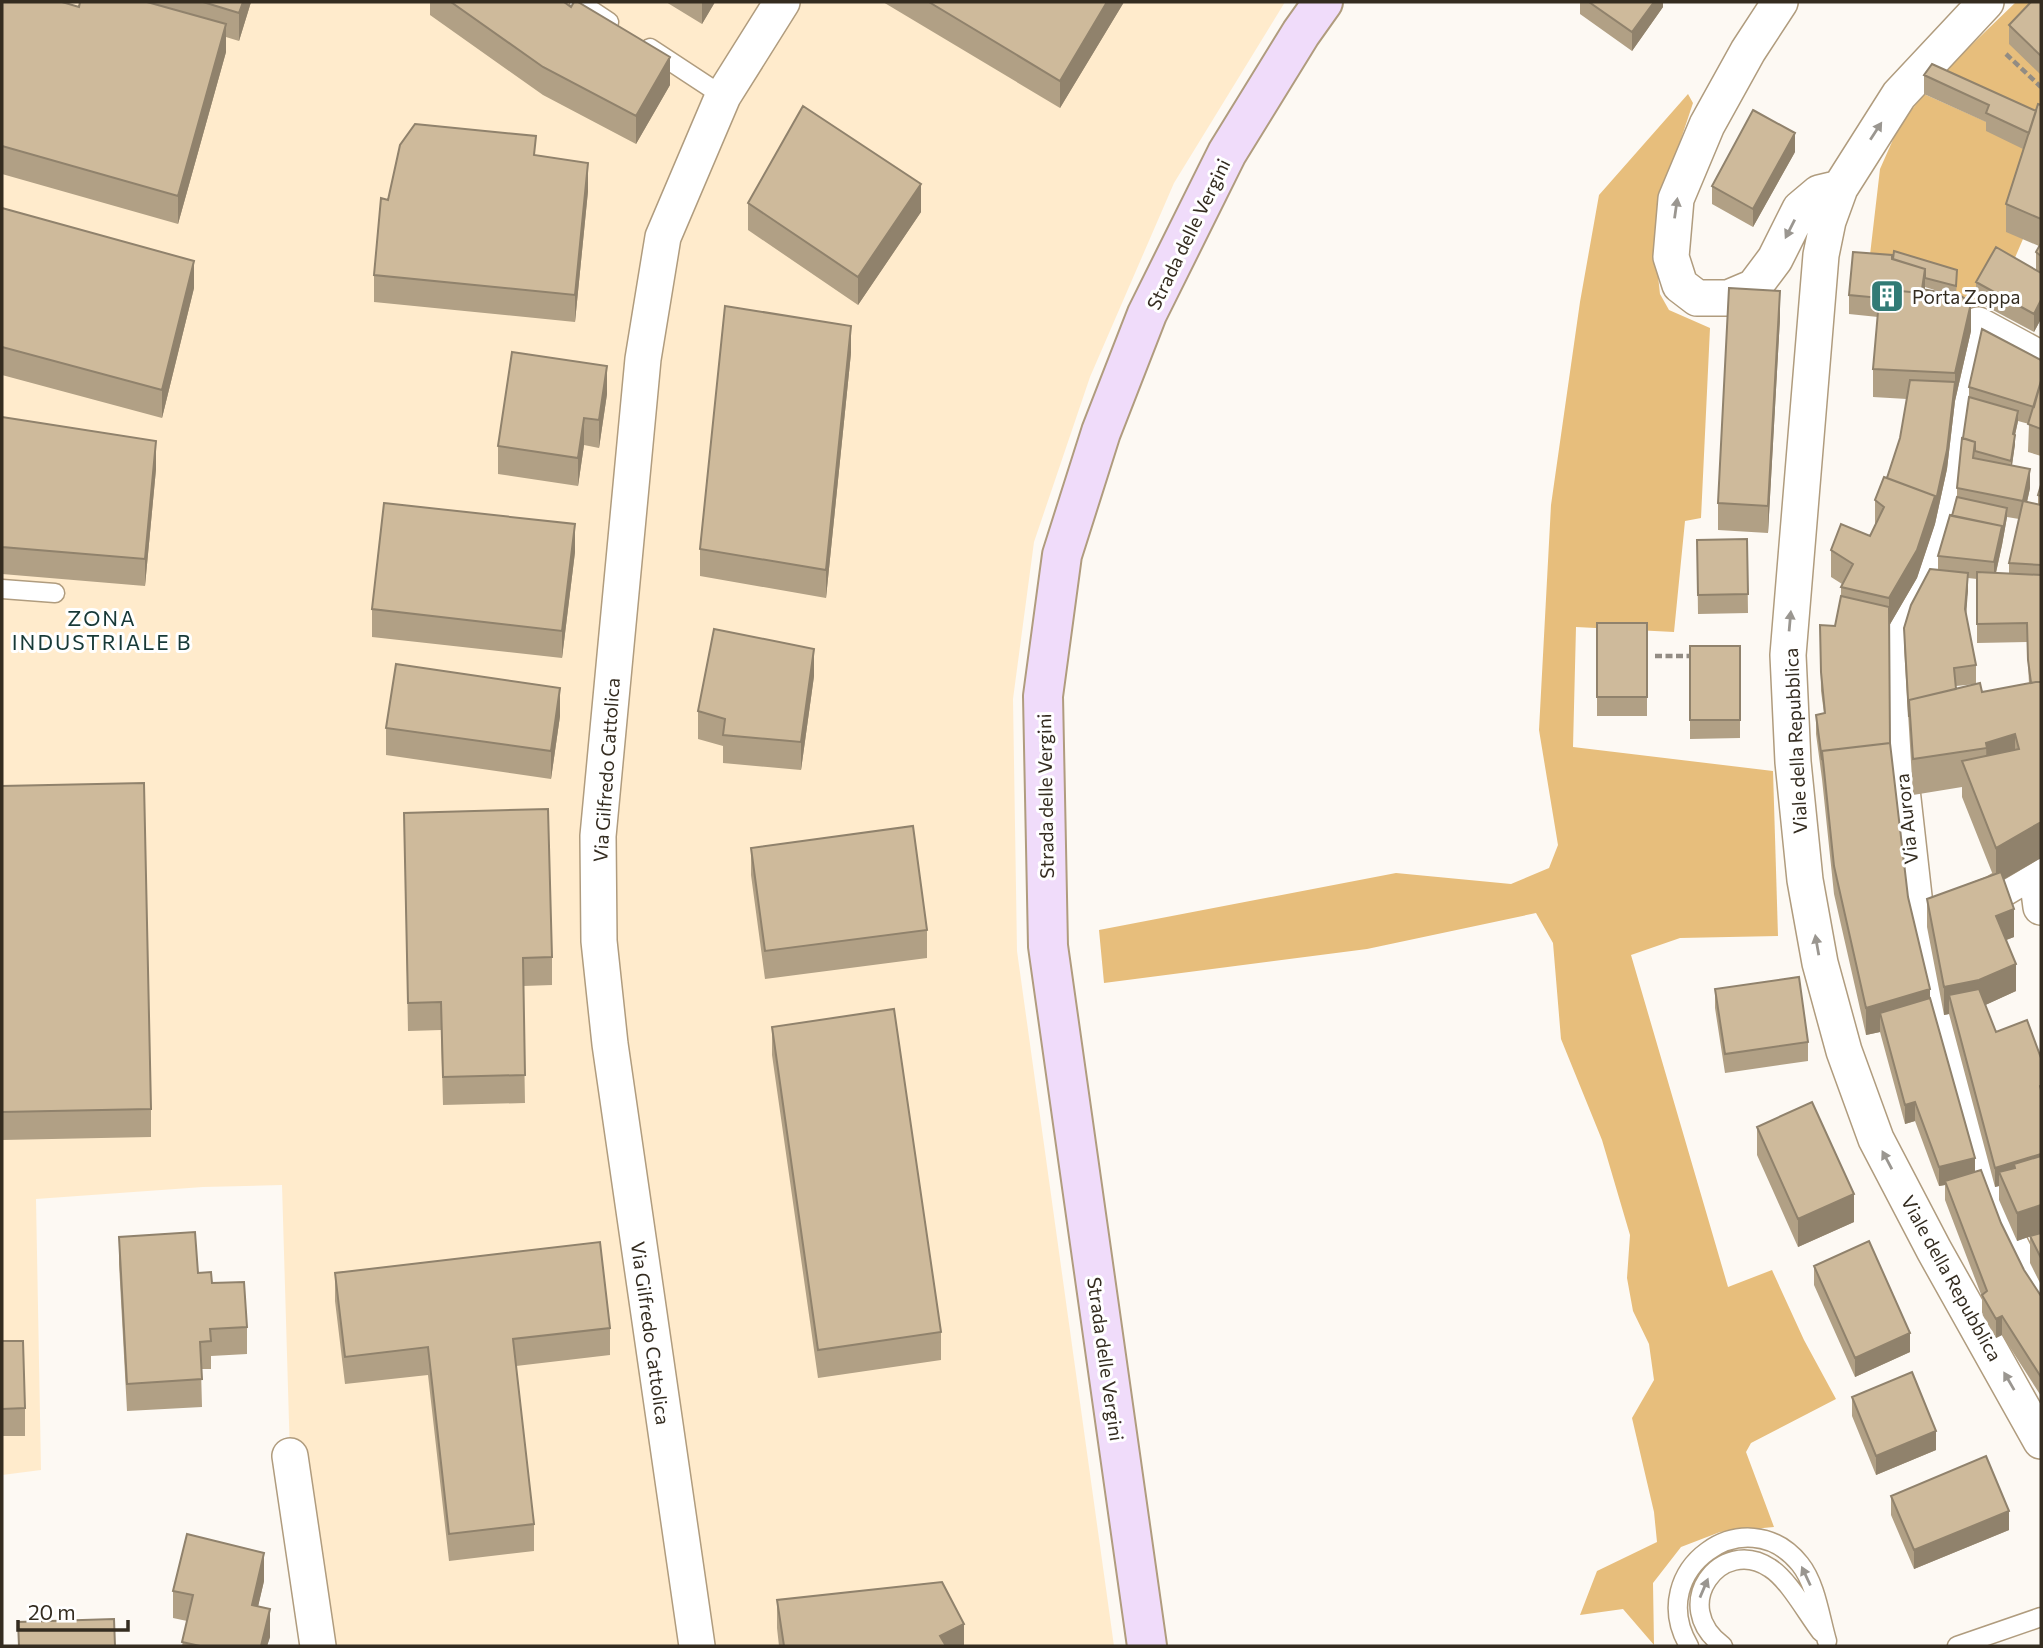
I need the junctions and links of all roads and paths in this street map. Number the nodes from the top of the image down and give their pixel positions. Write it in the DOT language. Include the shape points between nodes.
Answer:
graph roads {
  1 [pos="579,2"];
  2 [pos="782,2"];
  3 [pos="1323,2"];
  4 [pos="1780,2"];
  5 [pos="1986,2"];
  6 [pos="2006,54"];
  7 [pos="2041,87"];
  8 [pos="723,96"];
  9 [pos="1840,188"];
  10 [pos="2038,349"];
  11 [pos="2,589"];
  12 [pos="55,593"];
  13 [pos="1708,655"];
  14 [pos="1655,656"];
  15 [pos="2039,868"];
  16 [pos="2041,907"];
  17 [pos="1917,923"];
  18 [pos="2041,1305"];
  19 [pos="2041,1441"];
  20 [pos="290,1456"];
  21 [pos="2041,1617"];
  22 [pos="1830,1643"];
  23 [pos="318,1646"];
  24 [pos="697,1646"];
  25 [pos="1147,1646"];
  26 [pos="1689,1646"];
  27 [pos="1723,1646"];
  28 [pos="1957,1646"];
  1 -- 8 [label="lane"];
  2 -- 8 [label="street, Via Gilfredo Cattolica"];
  3 -- 25 [label="main road, Strada delle Vergini" via="1227,153 1147,314 1101,432 1062,555 1044,696 1048,946"];
  9 -- 4 [label="street, one-way" via="1819,193 1800,209 1775,259 1754,287 1728,298 1698,298 1680,285 1671,257 1676,199 1707,125"];
  9 -- 5 [label="street, Viale della Repubblica, one-way" via="1899,95"];
  6 -- 7 [label="path"];
  8 -- 24 [label="street, Via Gilfredo Cattolica" via="663,237 643,359 598,836 599,941 610,1044"];
  19 -- 9 [label="street, Viale della Repubblica, one-way" via="1876,1139 1844,1051 1820,963 1805,880 1788,655 1821,255"];
  10 -- 17 [label="street, Via Aurora" via="1978,325 1960,406 1943,526 1926,580 1899,627 1895,652 1900,772"];
  11 -- 12 [label="lane"];
  13 -- 14 [label="path"];
  15 -- 16 [label="street"];
  15 -- 17 [label="street" via="1994,894"];
  17 -- 18 [label="street, Via Aurora" via="1938,1017 1989,1195"];
  20 -- 23 [label="street"];
  21 -- 28 [label="lane"];
  22 -- 26 [label="lane, one-way" via="1800,1564 1780,1547 1748,1538 1712,1547 1689,1568 1677,1609"];
  27 -- 22 [label="lane, one-way" via="1701,1619 1700,1592 1715,1571 1736,1561 1761,1562 1772,1569"];
}
